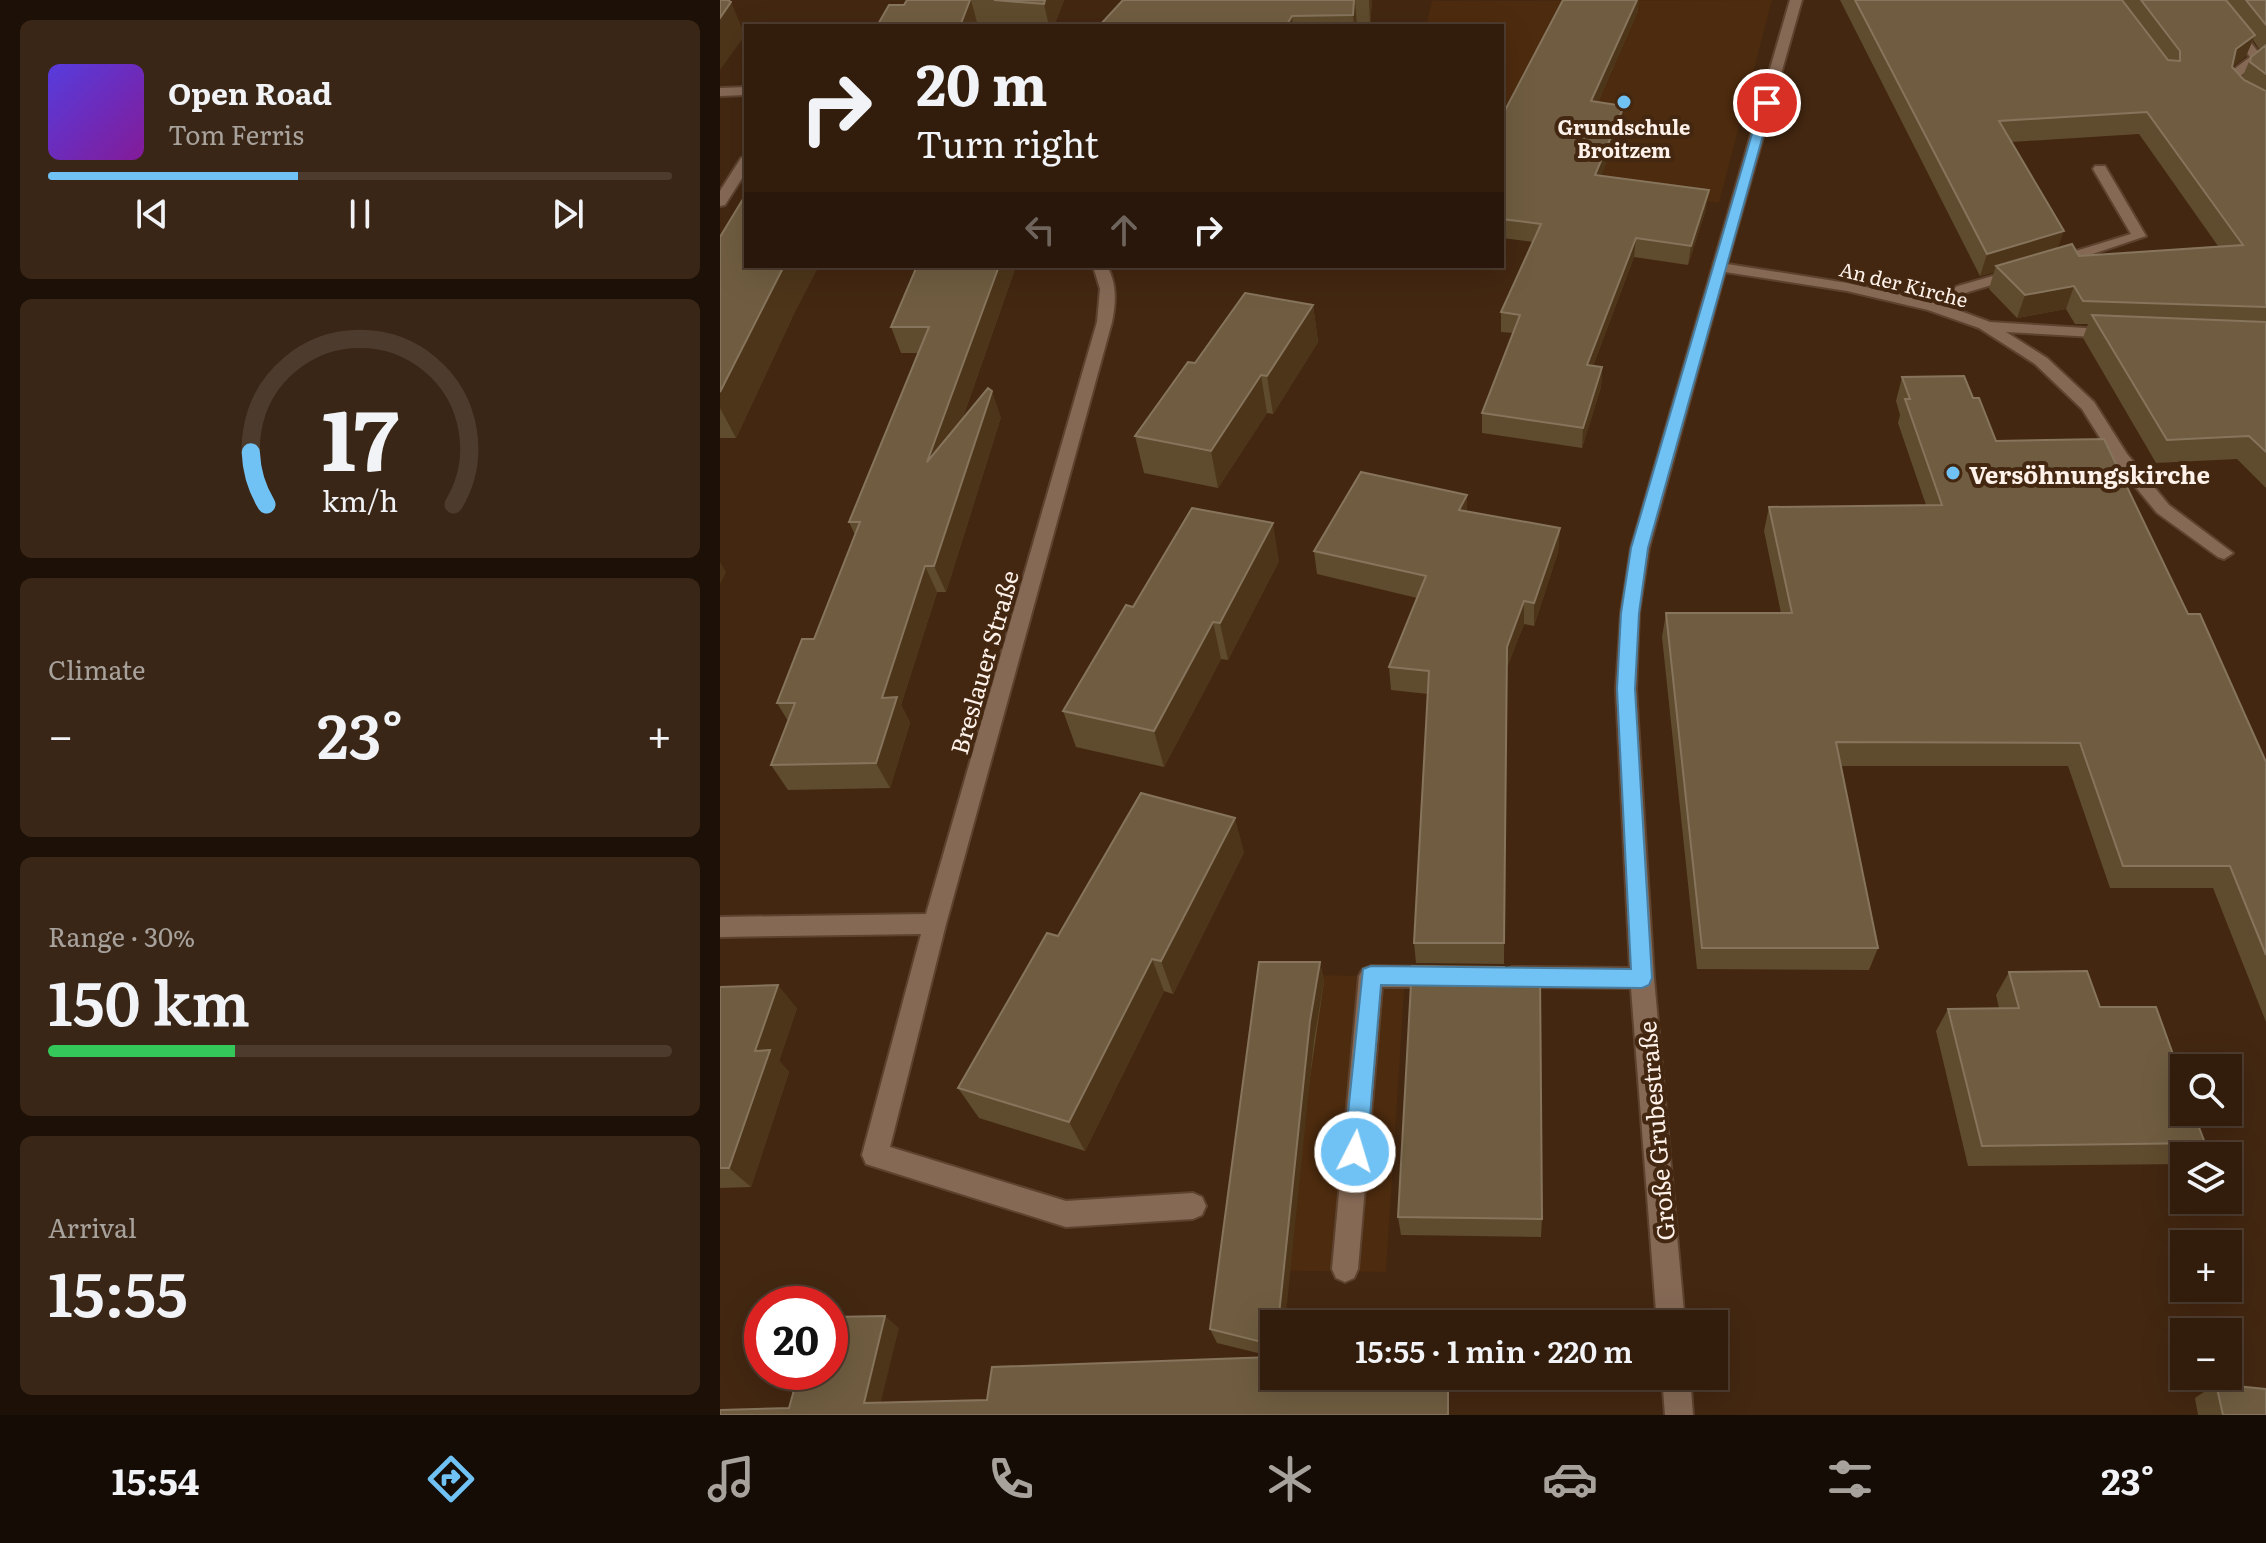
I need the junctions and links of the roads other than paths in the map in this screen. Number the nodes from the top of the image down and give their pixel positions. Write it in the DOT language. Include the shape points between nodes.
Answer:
graph roads {
  1 [pos="1796,0"];
  2 [pos="2211,0"];
  3 [pos="744,91"];
  4 [pos="720,92"];
  5 [pos="2266,113"];
  6 [pos="744,164"];
  7 [pos="2100,169"];
  8 [pos="720,202"];
  9 [pos="1719,267"];
  10 [pos="1101,268"];
  11 [pos="1932,306"];
  12 [pos="1984,325"];
  13 [pos="2127,333"];
  14 [pos="2224,553"];
  15 [pos="935,924"];
  16 [pos="720,927"];
  17 [pos="1464,977"];
  18 [pos="1493,977"];
  19 [pos="1642,978"];
  20 [pos="1193,1206"];
  21 [pos="1345,1269"];
  22 [pos="1670,1310"];
  23 [pos="1677,1390"];
  24 [pos="1679,1415"];
  1 -- 9 [label="street, Große Grubestraße"];
  2 -- 5 [label="street" via="2257,58 2233,76 2232,86"];
  3 -- 4 [label="street"];
  6 -- 8 [label="street"];
  7 -- 11 [label="street" via="2139,236 1963,289"];
  9 -- 11 [label="street, An der Kirche"];
  9 -- 19 [label="street, Große Grubestraße" via="1640,548 1630,613 1626,689"];
  10 -- 15 [label="street, Breslauer Straße" via="1107,277 1105,318"];
  11 -- 12 [label="street, An der Kirche"];
  12 -- 13 [label="street"];
  12 -- 14 [label="street, An der Kirche" via="2041,361 2088,406 2163,509"];
  15 -- 16 [label="street"];
  15 -- 20 [label="street, Breslauer Straße" via="875,1155 1066,1214"];
  17 -- 21 [label="street" via="1371,976"];
  18 -- 19 [label="street"];
  19 -- 22 [label="street, Große Grubestraße"];
  23 -- 24 [label="street"];
}
